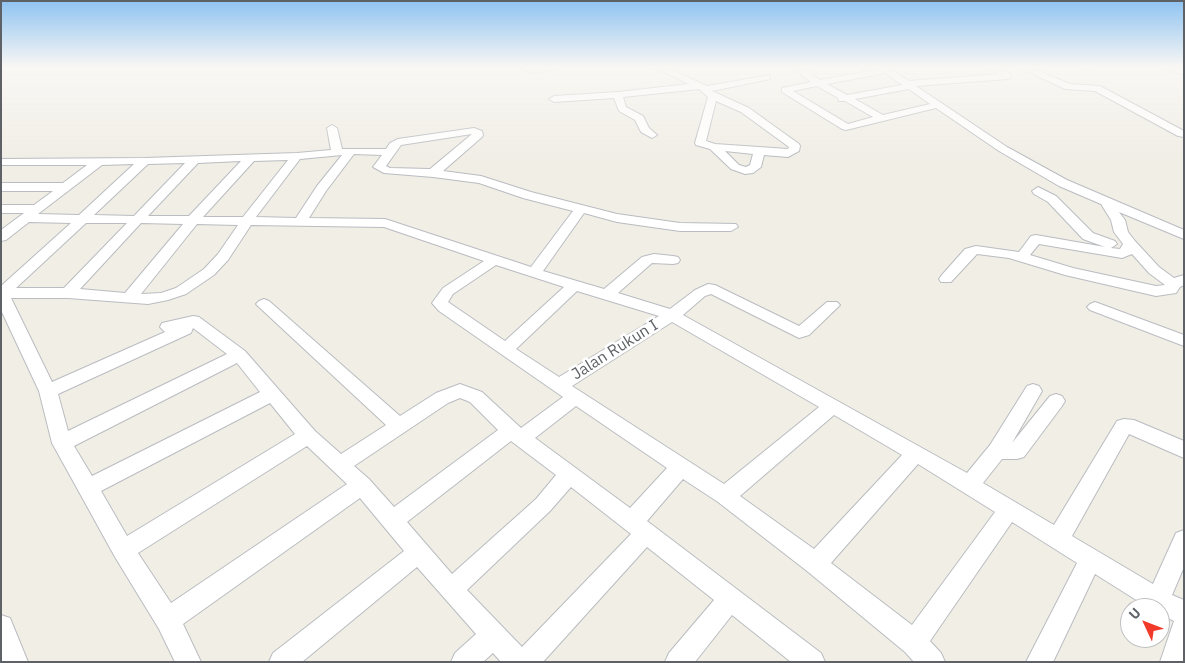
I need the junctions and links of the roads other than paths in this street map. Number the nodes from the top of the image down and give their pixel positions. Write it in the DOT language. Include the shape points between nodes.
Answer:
graph roads {
  1 [pos="571,98"];
  2 [pos="619,98"];
  3 [pos="707,98"];
  4 [pos="722,98"];
  5 [pos="798,98"];
  6 [pos="850,98"];
  7 [pos="927,98"];
  8 [pos="1115,98"];
  9 [pos="554,99"];
  10 [pos="845,99"];
  11 [pos="810,105"];
  12 [pos="937,105"];
  13 [pos="882,118"];
  14 [pos="332,128"];
  15 [pos="1182,134"];
  16 [pos="652,135"];
  17 [pos="714,147"];
  18 [pos="759,151"];
  19 [pos="337,152"];
  20 [pos="351,152"];
  21 [pos="391,152"];
  22 [pos="297,156"];
  23 [pos="250,158"];
  24 [pos="195,159"];
  25 [pos="145,161"];
  26 [pos="1,162"];
  27 [pos="98,162"];
  28 [pos="432,173"];
  29 [pos="1,187"];
  30 [pos="66,187"];
  31 [pos="1038,192"];
  32 [pos="1107,203"];
  33 [pos="581,208"];
  34 [pos="1,209"];
  35 [pos="33,213"];
  36 [pos="82,218"];
  37 [pos="140,218"];
  38 [pos="194,219"];
  39 [pos="248,220"];
  40 [pos="301,220"];
  41 [pos="731,227"];
  42 [pos="1184,235"];
  43 [pos="1,237"];
  44 [pos="1091,242"];
  45 [pos="1127,250"];
  46 [pos="1021,258"];
  47 [pos="496,259"];
  48 [pos="673,260"];
  49 [pos="534,273"];
  50 [pos="946,279"];
  51 [pos="1178,281"];
  52 [pos="575,285"];
  53 [pos="2,293"];
  54 [pos="68,293"];
  55 [pos="607,295"];
  56 [pos="129,298"];
  57 [pos="264,304"];
  58 [pos="832,305"];
  59 [pos="1095,306"];
  60 [pos="672,315"];
  61 [pos="198,323"];
  62 [pos="168,326"];
  63 [pos="1184,341"];
  64 [pos="506,349"];
  65 [pos="239,356"];
  66 [pos="567,391"];
  67 [pos="1033,391"];
  68 [pos="48,392"];
  69 [pos="272,394"];
  70 [pos="1056,401"];
  71 [pos="832,406"];
  72 [pos="398,425"];
  73 [pos="517,435"];
  74 [pos="308,436"];
  75 [pos="62,443"];
  76 [pos="1184,450"];
  77 [pos="997,451"];
  78 [pos="916,453"];
  79 [pos="341,464"];
  80 [pos="681,466"];
  81 [pos="570,474"];
  82 [pos="362,485"];
  83 [pos="969,485"];
  84 [pos="88,488"];
  85 [pos="725,496"];
  86 [pos="1009,509"];
  87 [pos="392,521"];
  88 [pos="639,528"];
  89 [pos="1058,539"];
  90 [pos="1184,540"];
  91 [pos="123,550"];
  92 [pos="419,552"];
  93 [pos="1091,559"];
  94 [pos="816,564"];
  95 [pos="451,590"];
  96 [pos="730,598"];
  97 [pos="1155,598"];
  98 [pos="1159,598"];
  99 [pos="1170,606"];
  100 [pos="1184,613"];
  101 [pos="168,620"];
  102 [pos="1,627"];
  103 [pos="1184,627"];
  104 [pos="493,636"];
  105 [pos="914,643"];
  106 [pos="15,662"];
  107 [pos="188,662"];
  108 [pos="282,662"];
  109 [pos="464,662"];
  110 [pos="519,662"];
  111 [pos="525,662"];
  112 [pos="678,662"];
  113 [pos="812,662"];
  114 [pos="932,662"];
  115 [pos="1039,662"];
  116 [pos="1173,662"];
  1 -- 9 [label="street"];
  2 -- 16 [label="street" via="622,109 640,118 645,130"];
  3 -- 17 [label="street" via="700,143"];
  4 -- 18 [label="street" via="745,110 795,146 794,151 788,154"];
  5 -- 11 [label="street"];
  6 -- 10 [label="street"];
  7 -- 12 [label="street"];
  8 -- 15 [label="street"];
  10 -- 11 [label="street"];
  10 -- 13 [label="street"];
  11 -- 13 [label="street" via="848,127"];
  12 -- 13 [label="street"];
  12 -- 32 [label="street" via="1003,149 1063,183"];
  14 -- 19 [label="street"];
  17 -- 18 [label="street"];
  17 -- 18 [label="street" via="735,167 749,171 755,167"];
  19 -- 20 [label="street"];
  19 -- 22 [label="street"];
  20 -- 21 [label="street"];
  20 -- 40 [label="street"];
  21 -- 28 [label="street" via="380,169"];
  21 -- 28 [label="street" via="394,145 403,141 478,133"];
  22 -- 23 [label="street"];
  22 -- 39 [label="street"];
  23 -- 24 [label="street"];
  23 -- 38 [label="street"];
  24 -- 25 [label="street"];
  24 -- 37 [label="street"];
  25 -- 27 [label="street"];
  25 -- 36 [label="street"];
  26 -- 27 [label="street"];
  27 -- 30 [label="street"];
  28 -- 33 [label="street" via="481,180"];
  29 -- 30 [label="street"];
  30 -- 35 [label="street"];
  31 -- 44 [label="street" via="1055,202"];
  32 -- 42 [label="street"];
  32 -- 45 [label="street" via="1118,220"];
  33 -- 41 [label="street" via="651,224"];
  33 -- 49 [label="street"];
  34 -- 35 [label="street"];
  35 -- 36 [label="street"];
  35 -- 43 [label="street"];
  36 -- 37 [label="street"];
  36 -- 53 [label="street"];
  37 -- 38 [label="street"];
  37 -- 54 [label="street"];
  38 -- 39 [label="street"];
  38 -- 56 [label="street"];
  39 -- 40 [label="street"];
  39 -- 56 [label="street" via="222,258 209,272 188,286 163,297"];
  40 -- 47 [label="street" via="385,223"];
  44 -- 45 [label="street"];
  44 -- 46 [label="street" via="1036,239"];
  45 -- 51 [label="street" via="1135,262"];
  46 -- 50 [label="street" via="973,250"];
  46 -- 51 [label="street" via="1156,291 1171,290"];
  47 -- 49 [label="street"];
  47 -- 64 [label="street" via="448,292 440,303"];
  48 -- 55 [label="street" via="647,260"];
  49 -- 52 [label="street"];
  52 -- 55 [label="street"];
  52 -- 64 [label="street"];
  53 -- 54 [label="street"];
  53 -- 68 [label="street"];
  54 -- 56 [label="street"];
  55 -- 60 [label="street"];
  57 -- 72 [label="street"];
  58 -- 60 [label="street, Jalan Rukun I" via="799,333 711,289 703,290"];
  59 -- 63 [label="street"];
  60 -- 66 [label="street, Jalan Rukun I"];
  60 -- 71 [label="street"];
  61 -- 62 [label="street" via="193,320"];
  61 -- 65 [label="street"];
  61 -- 68 [label="street"];
  64 -- 66 [label="street"];
  65 -- 69 [label="street"];
  65 -- 75 [label="street"];
  66 -- 73 [label="street, Jalan Rukun I"];
  66 -- 80 [label="street"];
  67 -- 77 [label="street"];
  68 -- 75 [label="street"];
  69 -- 74 [label="street"];
  69 -- 84 [label="street"];
  70 -- 77 [label="street" via="1017,451"];
  71 -- 78 [label="street"];
  71 -- 85 [label="street"];
  72 -- 73 [label="street" via="442,398 460,391 476,397"];
  72 -- 79 [label="street"];
  73 -- 81 [label="street"];
  73 -- 87 [label="street, Jalan Rukun I"];
  74 -- 79 [label="street"];
  74 -- 91 [label="street"];
  75 -- 84 [label="street"];
  76 -- 89 [label="street" via="1134,427 1124,426"];
  77 -- 83 [label="street"];
  78 -- 83 [label="street"];
  78 -- 94 [label="street"];
  79 -- 82 [label="street"];
  80 -- 85 [label="street"];
  80 -- 88 [label="street"];
  81 -- 88 [label="street"];
  81 -- 95 [label="street" via="543,505"];
  82 -- 87 [label="street"];
  82 -- 101 [label="street"];
  83 -- 86 [label="street"];
  84 -- 91 [label="street"];
  85 -- 94 [label="street"];
  86 -- 89 [label="street"];
  86 -- 105 [label="street"];
  87 -- 92 [label="street"];
  88 -- 96 [label="street"];
  88 -- 111 [label="street"];
  89 -- 93 [label="street"];
  90 -- 98 [label="street"];
  91 -- 101 [label="street"];
  92 -- 95 [label="street"];
  92 -- 108 [label="street"];
  93 -- 97 [label="street"];
  93 -- 115 [label="street"];
  94 -- 105 [label="street"];
  95 -- 104 [label="street"];
  96 -- 112 [label="street"];
  96 -- 113 [label="street"];
  99 -- 100 [label="street"];
  101 -- 107 [label="street"];
  102 -- 106 [label="street"];
  103 -- 116 [label="street"];
  104 -- 109 [label="street"];
  104 -- 110 [label="street"];
  105 -- 114 [label="street"];
}
